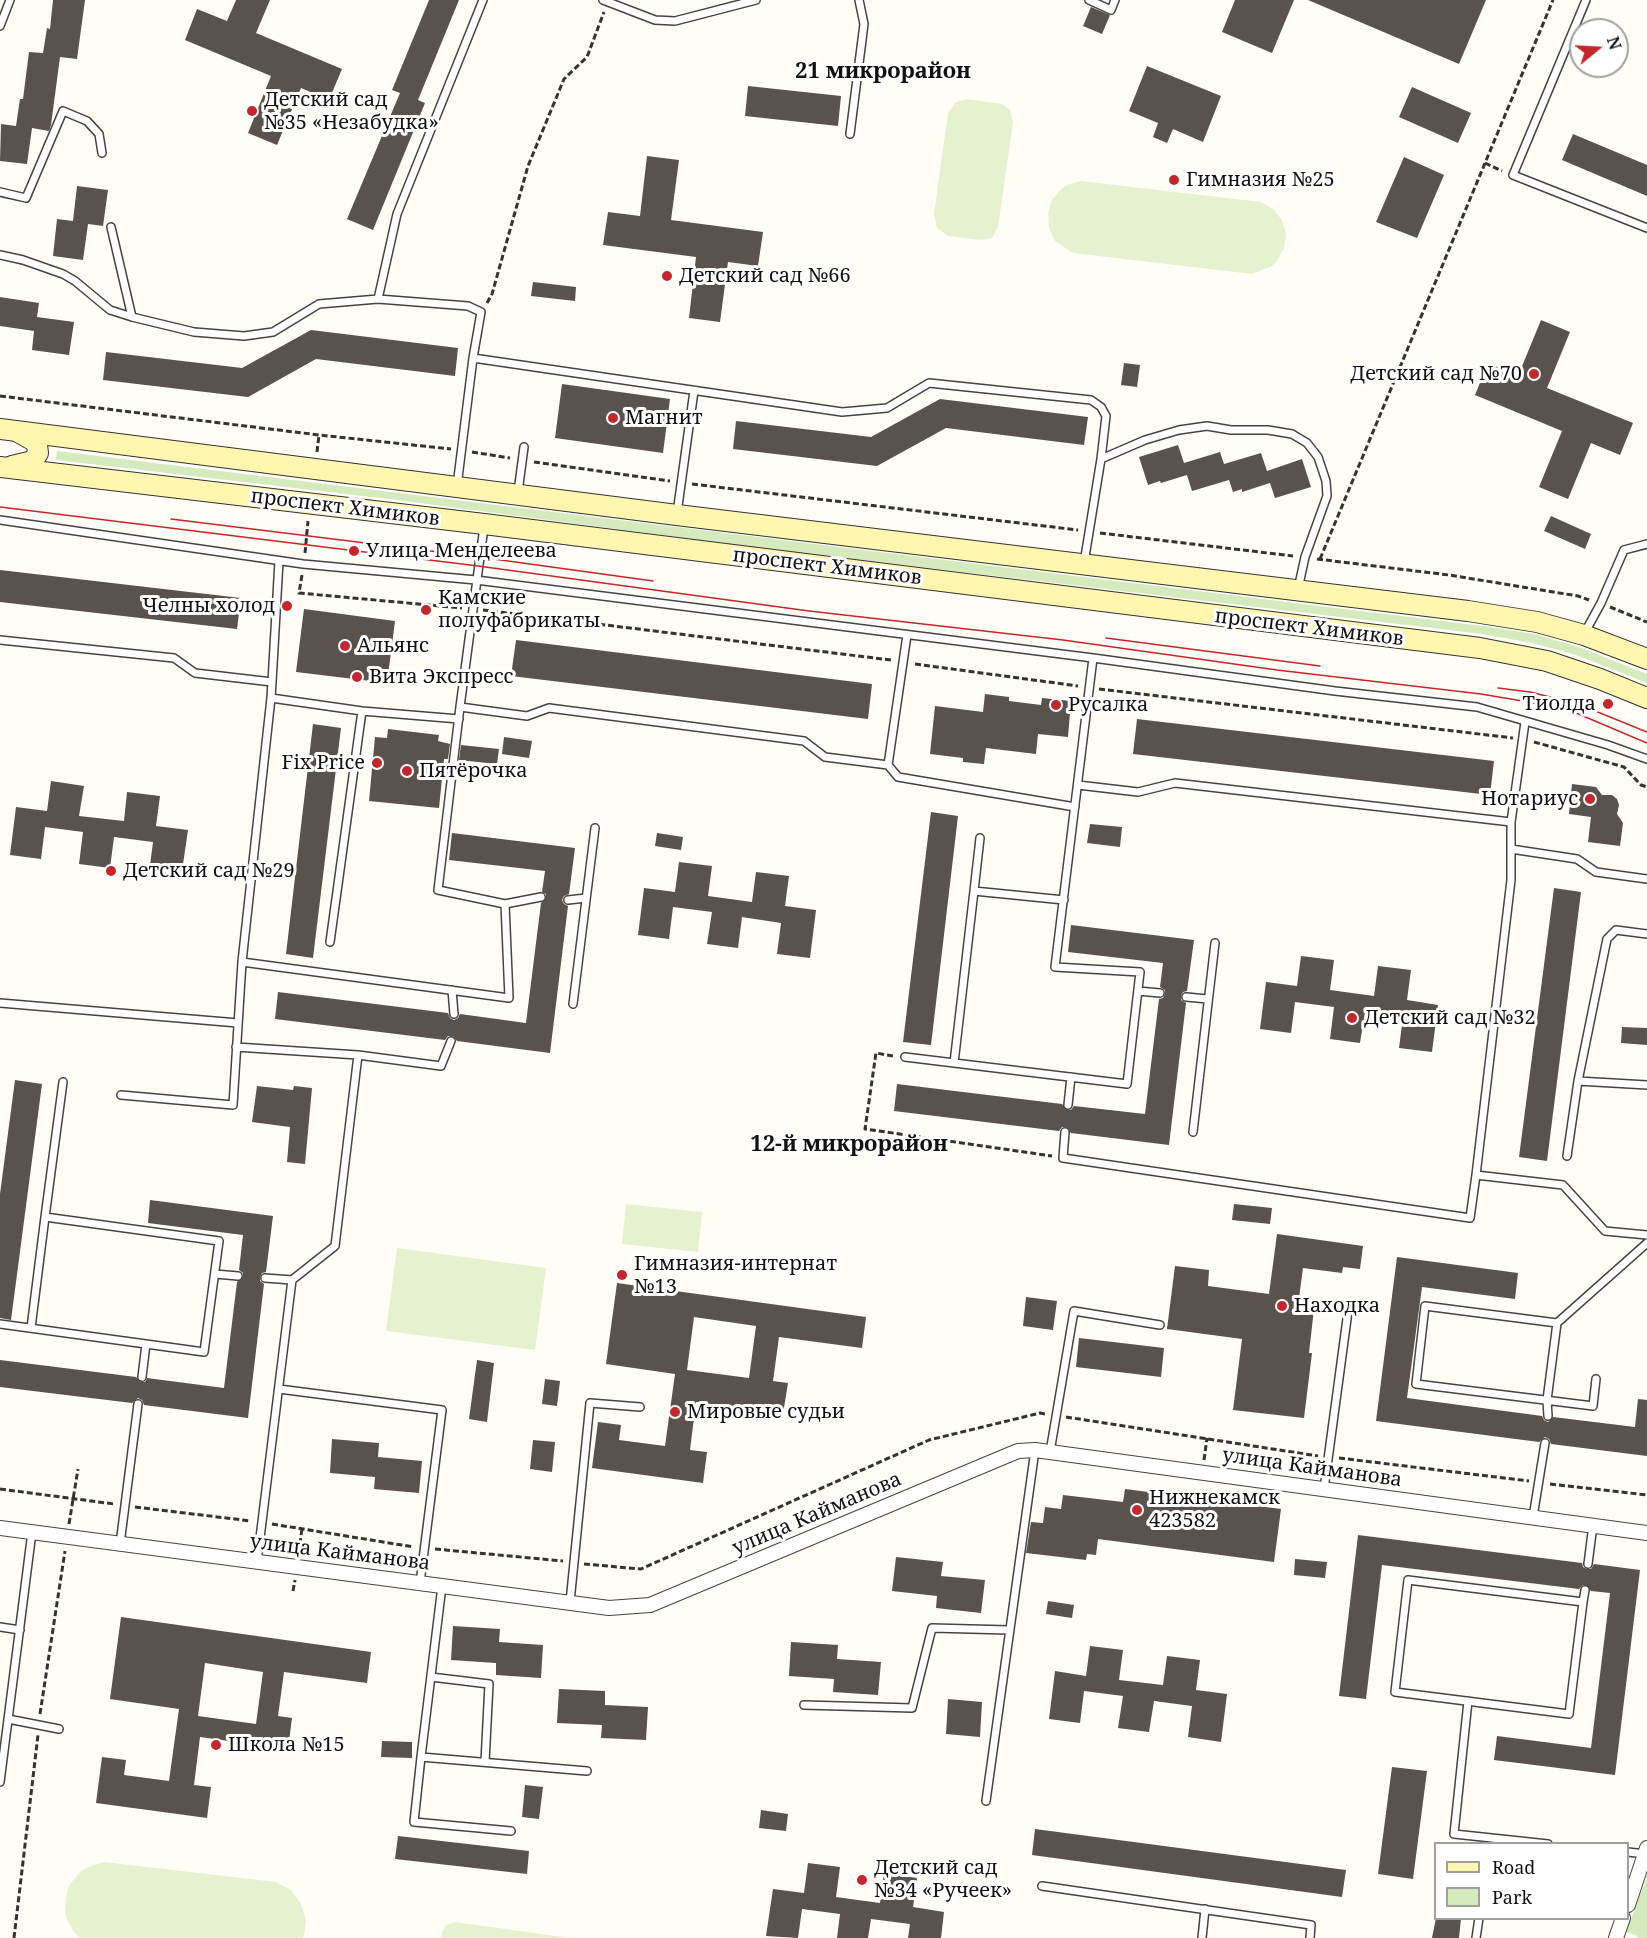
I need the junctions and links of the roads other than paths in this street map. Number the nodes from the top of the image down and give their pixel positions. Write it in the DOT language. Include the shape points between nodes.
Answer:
graph roads {
  1 [pos="10,0"];
  2 [pos="483,0"];
  3 [pos="756,0"];
  4 [pos="859,0"];
  5 [pos="1089,0"];
  6 [pos="1114,0"];
  7 [pos="1586,0"];
  8 [pos="605,1"];
  9 [pos="0,26"];
  10 [pos="850,134"];
  11 [pos="102,153"];
  12 [pos="0,192"];
  13 [pos="111,227"];
  14 [pos="1647,228"];
  15 [pos="0,255"];
  16 [pos="378,299"];
  17 [pos="132,317"];
  18 [pos="473,358"];
  19 [pos="694,391"];
  20 [pos="7,430"];
  21 [pos="524,447"];
  22 [pos="1101,459"];
  23 [pos="2,467"];
  24 [pos="457,487"];
  25 [pos="518,494"];
  26 [pos="677,515"];
  27 [pos="0,520"];
  28 [pos="484,525"];
  29 [pos="1647,544"];
  30 [pos="279,561"];
  31 [pos="1084,564"];
  32 [pos="476,580"];
  33 [pos="1298,591"];
  34 [pos="907,635"];
  35 [pos="1584,635"];
  36 [pos="0,640"];
  37 [pos="1093,658"];
  38 [pos="1647,659"];
  39 [pos="272,682"];
  40 [pos="271,698"];
  41 [pos="1647,698"];
  42 [pos="460,707"];
  43 [pos="362,711"];
  44 [pos="459,719"];
  45 [pos="1525,722"];
  46 [pos="1647,759"];
  47 [pos="888,765"];
  48 [pos="1078,785"];
  49 [pos="1075,807"];
  50 [pos="1511,822"];
  51 [pos="595,828"];
  52 [pos="980,838"];
  53 [pos="1511,849"];
  54 [pos="1647,879"];
  55 [pos="974,891"];
  56 [pos="542,897"];
  57 [pos="586,898"];
  58 [pos="568,900"];
  59 [pos="1064,900"];
  60 [pos="505,904"];
  61 [pos="1647,934"];
  62 [pos="330,942"];
  63 [pos="1215,943"];
  64 [pos="242,962"];
  65 [pos="452,990"];
  66 [pos="1138,991"];
  67 [pos="1160,993"];
  68 [pos="1186,997"];
  69 [pos="1208,999"];
  70 [pos="0,1003"];
  71 [pos="573,1004"];
  72 [pos="454,1014"];
  73 [pos="238,1023"];
  74 [pos="451,1041"];
  75 [pos="236,1047"];
  76 [pos="358,1055"];
  77 [pos="905,1057"];
  78 [pos="954,1063"];
  79 [pos="1071,1077"];
  80 [pos="1578,1081"];
  81 [pos="63,1082"];
  82 [pos="1647,1085"];
  83 [pos="121,1095"];
  84 [pos="1068,1105"];
  85 [pos="1065,1132"];
  86 [pos="1193,1132"];
  87 [pos="1567,1156"];
  88 [pos="1476,1174"];
  89 [pos="45,1217"];
  90 [pos="1647,1235"];
  91 [pos="1647,1243"];
  92 [pos="215,1274"];
  93 [pos="238,1275"];
  94 [pos="265,1278"];
  95 [pos="292,1280"];
  96 [pos="1349,1304"];
  97 [pos="0,1323"];
  98 [pos="1557,1323"];
  99 [pos="1160,1325"];
  100 [pos="31,1328"];
  101 [pos="146,1344"];
  102 [pos="142,1377"];
  103 [pos="1596,1379"];
  104 [pos="279,1389"];
  105 [pos="1547,1400"];
  106 [pos="138,1404"];
  107 [pos="640,1407"];
  108 [pos="1548,1416"];
  109 [pos="1545,1443"];
  110 [pos="1035,1450"];
  111 [pos="1050,1452"];
  112 [pos="1324,1489"];
  113 [pos="1533,1517"];
  114 [pos="1593,1526"];
  115 [pos="0,1528"];
  116 [pos="32,1532"];
  117 [pos="1647,1533"];
  118 [pos="120,1544"];
  119 [pos="256,1562"];
  120 [pos="1588,1563"];
  121 [pos="420,1583"];
  122 [pos="442,1586"];
  123 [pos="1585,1590"];
  124 [pos="570,1602"];
  125 [pos="1583,1602"];
  126 [pos="0,1627"];
  127 [pos="20,1630"];
  128 [pos="1009,1630"];
  129 [pos="431,1677"];
  130 [pos="1468,1701"];
  131 [pos="804,1705"];
  132 [pos="8,1719"];
  133 [pos="59,1728"];
  134 [pos="3,1729"];
  135 [pos="421,1757"];
  136 [pos="486,1762"];
  137 [pos="587,1771"];
  138 [pos="0,1782"];
  139 [pos="986,1800"];
  140 [pos="511,1831"];
  141 [pos="1488,1840"];
  142 [pos="1518,1842"];
  143 [pos="1646,1851"];
  144 [pos="1629,1852"];
  145 [pos="1042,1886"];
  146 [pos="1629,1902"];
  147 [pos="1205,1909"];
  148 [pos="1479,1920"];
  149 [pos="1622,1920"];
  150 [pos="1202,1938"];
  151 [pos="1310,1938"];
  152 [pos="1476,1938"];
  153 [pos="1616,1938"];
  1 -- 9 [label="lane"];
  2 -- 16 [label="lane" via="397,214"];
  3 -- 8 [label="lane" via="675,21 655,20"];
  4 -- 10 [label="lane" via="864,24"];
  5 -- 6 [label="lane" via="1111,10"];
  7 -- 14 [label="lane" via="1513,176"];
  11 -- 12 [label="lane" via="99,134 87,121 63,111 26,198"];
  13 -- 17 [label="lane"];
  15 -- 17 [label="lane" via="63,274 110,310"];
  16 -- 17 [label="lane" via="319,304 273,332 244,336 194,332"];
  16 -- 18 [label="lane" via="468,306 481,312"];
  18 -- 19 [label="lane"];
  18 -- 24 [label="lane"];
  19 -- 22 [label="lane" via="842,412 887,408 929,383 1091,400 1106,416"];
  19 -- 26 [label="lane"];
  20 -- 23 [label="main road" via="34,441 39,450 27,464"];
  20 -- 24 [label="main road, проспект Химиков"];
  21 -- 25 [label="lane"];
  22 -- 31 [label="lane"];
  22 -- 33 [label="lane" via="1145,440 1207,426 1292,434 1307,443 1318,457 1328,496 1305,557"];
  23 -- 28 [label="main road, проспект Химиков"];
  24 -- 25 [label="main road, проспект Химиков"];
  25 -- 26 [label="main road, проспект Химиков"];
  26 -- 31 [label="main road, проспект Химиков"];
  27 -- 30 [label="lane"];
  28 -- 32 [label="lane"];
  28 -- 41 [label="main road, проспект Химиков" via="1480,648 1546,661"];
  29 -- 35 [label="lane" via="1624,550"];
  30 -- 32 [label="lane"];
  30 -- 39 [label="lane"];
  31 -- 33 [label="main road, проспект Химиков"];
  32 -- 34 [label="lane"];
  32 -- 42 [label="lane"];
  33 -- 35 [label="main road, проспект Химиков" via="1468,611 1537,622"];
  34 -- 37 [label="lane"];
  34 -- 47 [label="lane"];
  35 -- 38 [label="main road, проспект Химиков"];
  36 -- 39 [label="lane" via="174,658 195,674"];
  37 -- 45 [label="lane" via="1335,692 1477,707"];
  37 -- 48 [label="lane"];
  39 -- 40 [label="lane"];
  40 -- 43 [label="lane"];
  40 -- 64 [label="lane"];
  42 -- 44 [label="lane"];
  42 -- 47 [label="lane" via="527,716 549,708 804,741 825,757"];
  43 -- 44 [label="lane"];
  43 -- 62 [label="lane"];
  44 -- 60 [label="lane" via="438,890"];
  45 -- 46 [label="lane"];
  45 -- 50 [label="lane"];
  47 -- 49 [label="lane" via="898,777"];
  48 -- 49 [label="lane"];
  48 -- 50 [label="lane" via="1138,792 1175,783"];
  49 -- 59 [label="lane"];
  50 -- 53 [label="lane"];
  51 -- 57 [label="lane"];
  52 -- 55 [label="lane"];
  53 -- 54 [label="lane" via="1577,859 1596,872"];
  53 -- 88 [label="lane" via="1511,880"];
  55 -- 59 [label="lane"];
  55 -- 78 [label="lane"];
  56 -- 60 [label="lane"];
  57 -- 58 [label="lane"];
  57 -- 71 [label="lane"];
  59 -- 66 [label="lane" via="1055,968 1140,972"];
  60 -- 65 [label="lane" via="510,998"];
  61 -- 80 [label="lane" via="1616,930 1607,939"];
  63 -- 69 [label="lane"];
  64 -- 65 [label="lane"];
  64 -- 73 [label="lane"];
  65 -- 72 [label="lane"];
  66 -- 67 [label="lane"];
  66 -- 79 [label="lane" via="1127,1084"];
  68 -- 69 [label="lane"];
  69 -- 86 [label="lane"];
  70 -- 73 [label="lane"];
  73 -- 75 [label="lane"];
  74 -- 76 [label="lane" via="441,1066"];
  75 -- 76 [label="lane"];
  75 -- 83 [label="lane" via="233,1105"];
  76 -- 95 [label="lane" via="335,1246"];
  77 -- 78 [label="lane"];
  78 -- 79 [label="lane"];
  79 -- 84 [label="lane"];
  80 -- 82 [label="lane"];
  80 -- 87 [label="lane"];
  81 -- 89 [label="lane"];
  85 -- 88 [label="lane" via="1063,1158 1470,1218"];
  88 -- 90 [label="lane" via="1563,1185 1605,1231"];
  89 -- 92 [label="lane" via="219,1241"];
  89 -- 100 [label="lane"];
  91 -- 98 [label="lane"];
  92 -- 93 [label="lane"];
  92 -- 101 [label="lane" via="204,1352"];
  94 -- 95 [label="lane"];
  95 -- 104 [label="lane"];
  96 -- 112 [label="lane"];
  97 -- 100 [label="lane"];
  98 -- 105 [label="lane"];
  98 -- 105 [label="lane" via="1425,1306 1416,1384"];
  99 -- 111 [label="lane" via="1074,1311"];
  100 -- 101 [label="lane"];
  101 -- 102 [label="lane"];
  103 -- 105 [label="lane" via="1593,1406"];
  104 -- 119 [label="lane"];
  104 -- 121 [label="lane" via="442,1410"];
  105 -- 108 [label="lane"];
  106 -- 118 [label="lane"];
  107 -- 124 [label="lane" via="590,1403"];
  109 -- 113 [label="lane"];
  110 -- 111 [label="street, улица Кайманова"];
  110 -- 124 [label="street, улица Кайманова" via="1018,1451 650,1605 609,1608"];
  110 -- 128 [label="lane"];
  111 -- 112 [label="street, улица Кайманова"];
  112 -- 113 [label="street, улица Кайманова"];
  113 -- 114 [label="street, улица Кайманова"];
  114 -- 117 [label="street, улица Кайманова"];
  114 -- 120 [label="lane"];
  115 -- 116 [label="street, улица Кайманова"];
  116 -- 118 [label="street, улица Кайманова"];
  116 -- 127 [label="lane"];
  118 -- 119 [label="street, улица Кайманова"];
  119 -- 121 [label="street, улица Кайманова"];
  121 -- 122 [label="street, улица Кайманова"];
  122 -- 124 [label="street, улица Кайманова"];
  122 -- 129 [label="lane"];
  123 -- 125 [label="lane"];
  125 -- 130 [label="lane" via="1569,1714"];
  125 -- 130 [label="lane" via="1408,1580 1395,1692"];
  126 -- 127 [label="lane"];
  127 -- 132 [label="lane"];
  128 -- 131 [label="lane" via="932,1628 912,1708"];
  128 -- 139 [label="lane"];
  129 -- 135 [label="lane"];
  129 -- 136 [label="lane" via="489,1684"];
  130 -- 141 [label="lane" via="1454,1834"];
  132 -- 133 [label="lane"];
  132 -- 134 [label="lane"];
  134 -- 138 [label="lane"];
  135 -- 136 [label="lane"];
  135 -- 140 [label="lane" via="414,1822"];
  136 -- 137 [label="lane"];
  141 -- 142 [label="lane"];
  143 -- 144 [label="lane"];
  143 -- 146 [label="street"];
  145 -- 147 [label="lane"];
  147 -- 150 [label="lane"];
  147 -- 151 [label="lane" via="1311,1924"];
  148 -- 152 [label="lane"];
  149 -- 153 [label="street"];
}
